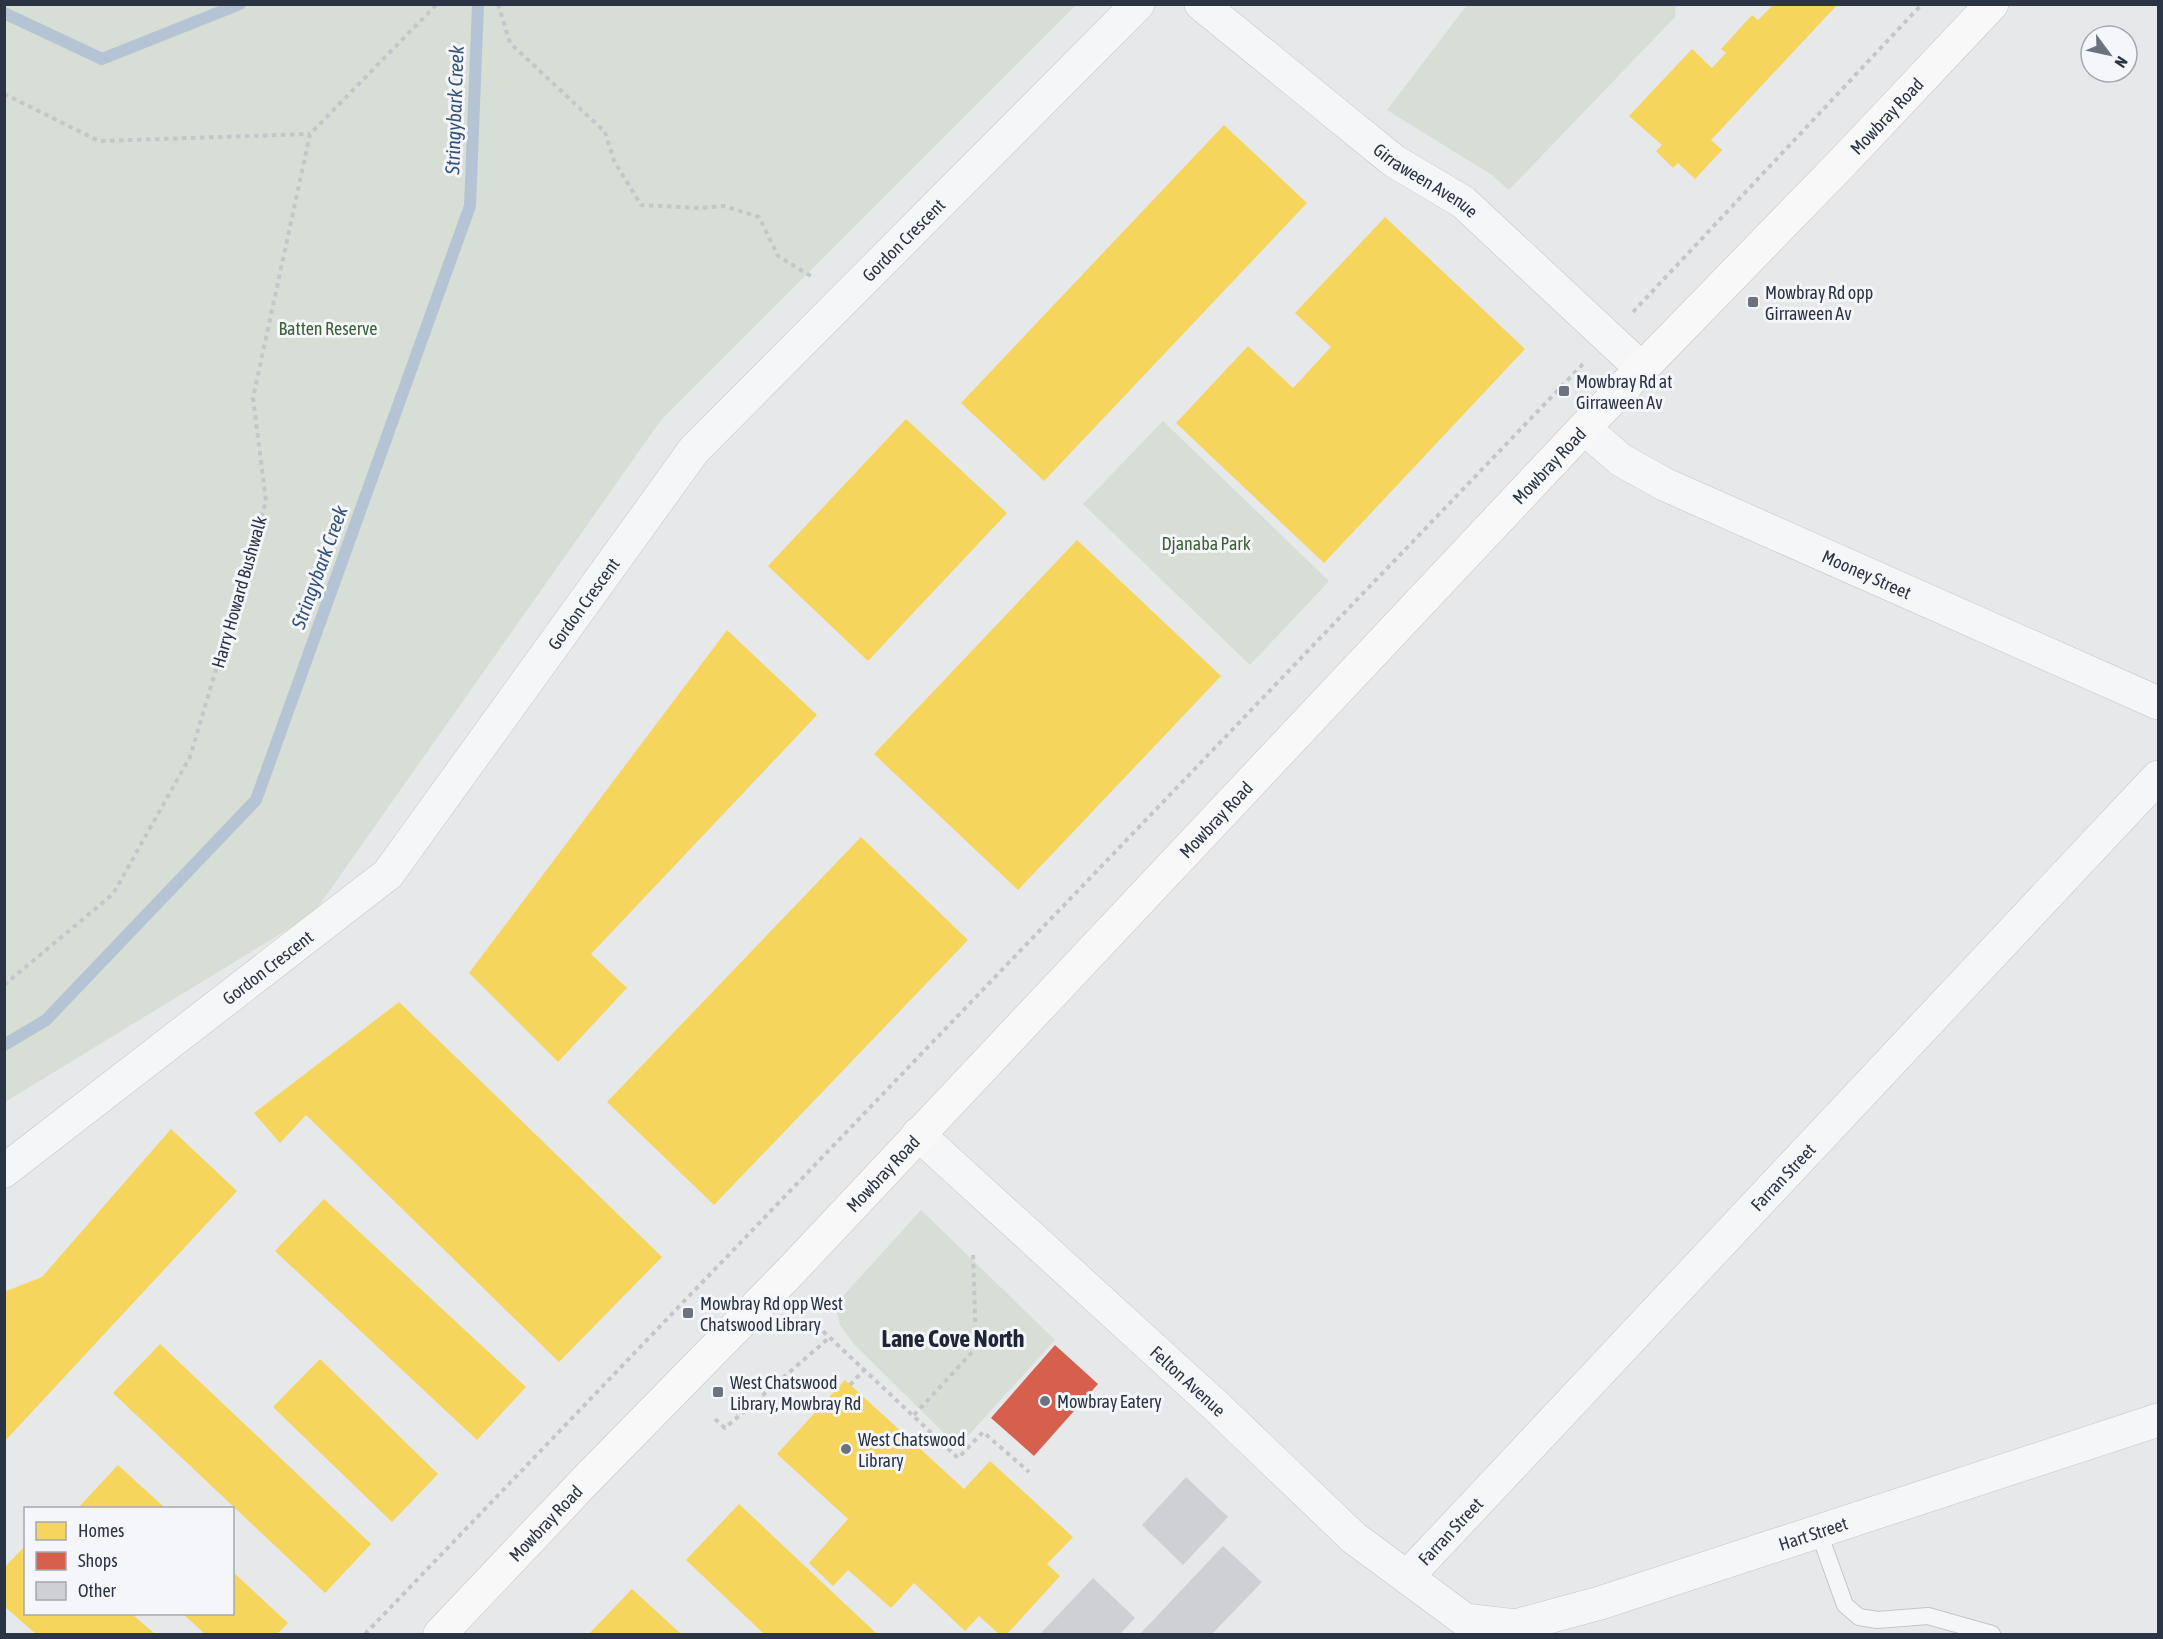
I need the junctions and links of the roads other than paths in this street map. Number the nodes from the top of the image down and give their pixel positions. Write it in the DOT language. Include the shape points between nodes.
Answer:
graph roads {
  1 [pos="1138,4"];
  2 [pos="1201,4"];
  3 [pos="1992,4"];
  4 [pos="1641,368"];
  5 [pos="1584,428"];
  6 [pos="2158,703"];
  7 [pos="2158,777"];
  8 [pos="918,1134"];
  9 [pos="4,1171"];
  10 [pos="2158,1420"];
  11 [pos="1818,1530"];
  12 [pos="1407,1577"];
  13 [pos="1465,1627"];
  14 [pos="440,1635"];
  15 [pos="1992,1635"];
  1 -- 9 [label="street, Gordon Crescent" via="694,450 388,874"];
  2 -- 4 [label="street, Girraween Avenue" via="1394,160 1463,202"];
  3 -- 4 [label="main road, Mowbray Road"];
  4 -- 5 [label="main road, Mowbray Road"];
  5 -- 6 [label="street, Mooney Street" via="1621,460 1664,484"];
  5 -- 8 [label="main road, Mowbray Road"];
  7 -- 12 [label="street, Farran Street"];
  8 -- 12 [label="street, Felton Avenue" via="1216,1406 1354,1538"];
  8 -- 14 [label="main road, Mowbray Road"];
  10 -- 11 [label="street, Hart Street"];
  11 -- 13 [label="street, Hart Street" via="1600,1603 1515,1626"];
  11 -- 15 [label="lane" via="1845,1605 1859,1617 1876,1620 1928,1616"];
  12 -- 13 [label="street, Felton Avenue"];
}
